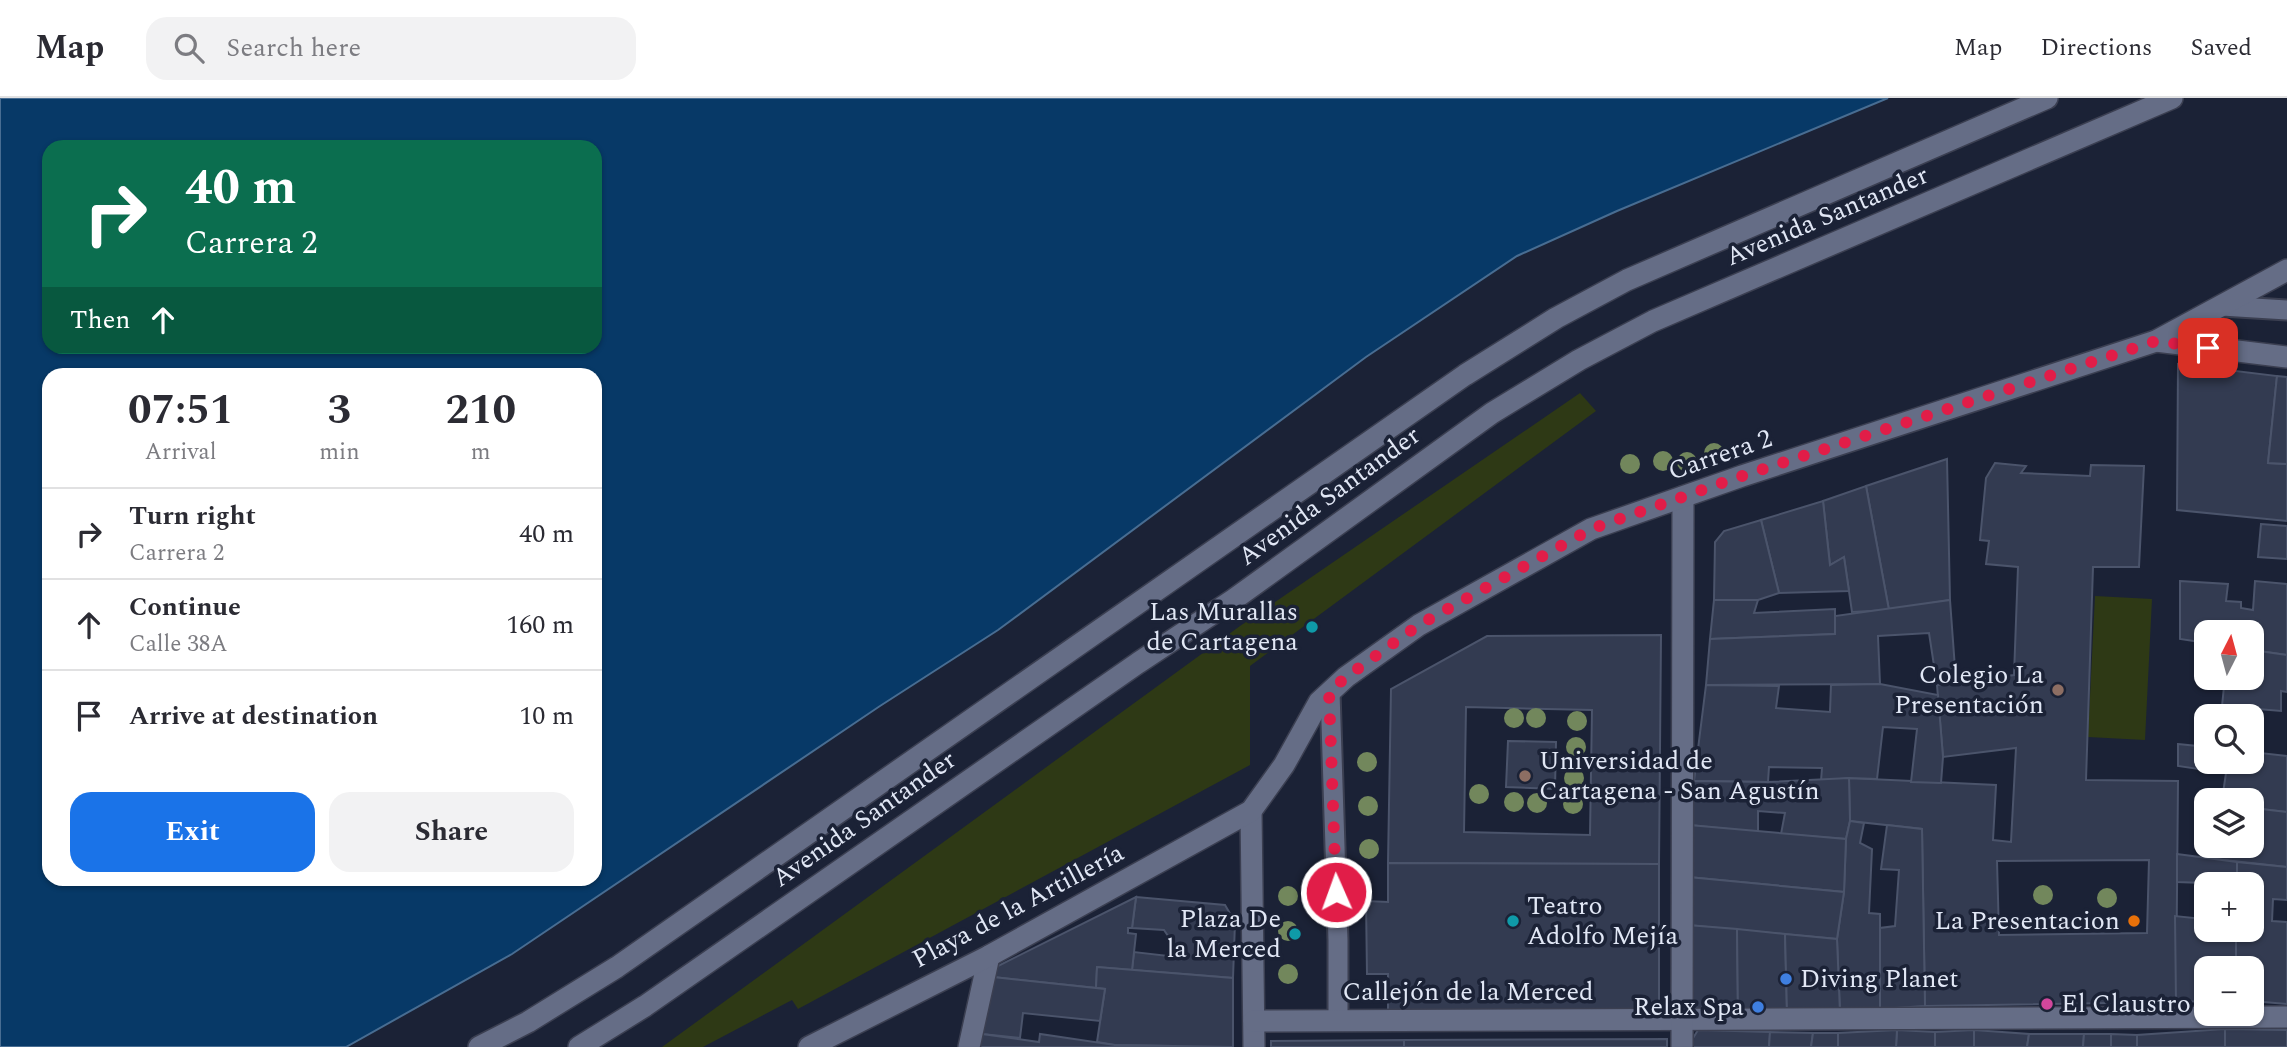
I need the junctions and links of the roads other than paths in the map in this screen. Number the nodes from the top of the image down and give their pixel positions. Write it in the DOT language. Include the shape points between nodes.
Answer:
graph roads {
  1 [pos="2046,98"];
  2 [pos="2172,98"];
  3 [pos="2287,271"];
  4 [pos="2222,306"];
  5 [pos="2287,310"];
  6 [pos="2156,341"];
  7 [pos="2287,357"];
  8 [pos="1683,497"];
  9 [pos="1329,692"];
  10 [pos="1251,811"];
  11 [pos="989,956"];
  12 [pos="2287,1017"];
  13 [pos="1682,1019"];
  14 [pos="1338,1020"];
  15 [pos="1254,1021"];
  16 [pos="479,1047"];
  17 [pos="579,1047"];
  18 [pos="809,1047"];
  19 [pos="969,1047"];
  20 [pos="1254,1047"];
  21 [pos="1682,1047"];
  1 -- 16 [label="street, Avenida Santander" via="1627,280 1556,318 1465,375 617,967 528,1023"];
  2 -- 17 [label="street, Avenida Santander" via="1653,321 1579,360 1492,413 1233,600"];
  3 -- 4 [label="street, Carrera 2"];
  4 -- 5 [label="lane"];
  4 -- 6 [label="street, Carrera 2"];
  6 -- 7 [label="street"];
  6 -- 8 [label="street, Carrera 2"];
  8 -- 9 [label="street, Carrera 2" via="1580,535 1419,625"];
  8 -- 13 [label="street"];
  9 -- 10 [label="street, Carrera 2"];
  9 -- 14 [label="lane"];
  10 -- 11 [label="street, Playa de la Artillería"];
  10 -- 15 [label="street"];
  11 -- 18 [label="street, Playa de la Artillería"];
  11 -- 19 [label="street"];
  12 -- 13 [label="street, Callejón de la Merced"];
  13 -- 14 [label="street, Callejón de la Merced"];
  13 -- 21 [label="street"];
  14 -- 15 [label="street, Callejón de la Merced"];
  15 -- 20 [label="street"];
}
